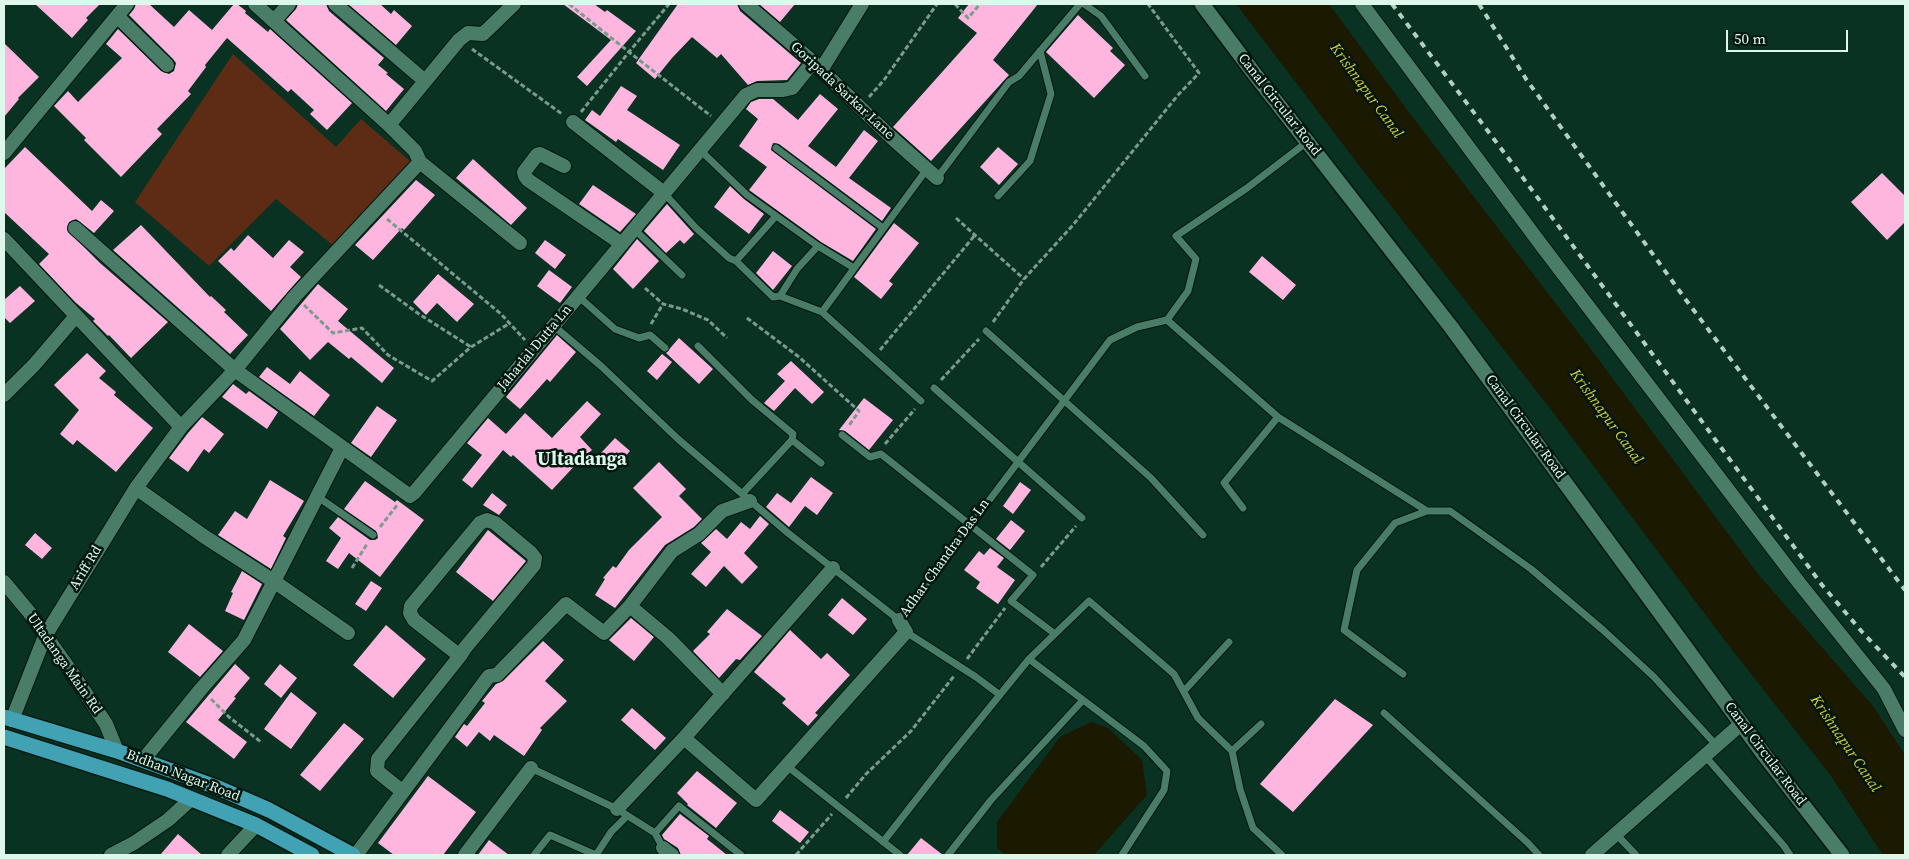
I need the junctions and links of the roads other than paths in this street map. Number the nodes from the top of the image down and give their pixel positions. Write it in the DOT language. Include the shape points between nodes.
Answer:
graph roads {
  1 [pos="127,4"];
  2 [pos="255,4"];
  3 [pos="289,4"];
  4 [pos="335,4"];
  5 [pos="514,4"];
  6 [pos="746,4"];
  7 [pos="862,4"];
  8 [pos="1080,4"];
  9 [pos="1084,4"];
  10 [pos="1202,4"];
  11 [pos="1362,4"];
  12 [pos="117,16"];
  13 [pos="274,21"];
  14 [pos="1040,51"];
  15 [pos="167,65"];
  16 [pos="817,66"];
  17 [pos="1145,76"];
  18 [pos="425,81"];
  19 [pos="573,122"];
  20 [pos="389,125"];
  21 [pos="1307,141"];
  22 [pos="776,148"];
  23 [pos="700,150"];
  24 [pos="4,152"];
  25 [pos="420,162"];
  26 [pos="564,166"];
  27 [pos="932,174"];
  28 [pos="664,193"];
  29 [pos="998,196"];
  30 [pos="776,216"];
  31 [pos="75,228"];
  32 [pos="634,228"];
  33 [pos="883,228"];
  34 [pos="4,239"];
  35 [pos="520,244"];
  36 [pos="622,244"];
  37 [pos="818,246"];
  38 [pos="736,262"];
  39 [pos="854,268"];
  40 [pos="682,275"];
  41 [pos="578,296"];
  42 [pos="780,296"];
  43 [pos="822,312"];
  44 [pos="76,316"];
  45 [pos="1167,320"];
  46 [pos="554,326"];
  47 [pos="986,331"];
  48 [pos="698,346"];
  49 [pos="665,348"];
  50 [pos="235,370"];
  51 [pos="934,388"];
  52 [pos="4,395"];
  53 [pos="1065,400"];
  54 [pos="921,401"];
  55 [pos="1278,417"];
  56 [pos="181,427"];
  57 [pos="842,435"];
  58 [pos="792,440"];
  59 [pos="342,448"];
  60 [pos="1017,461"];
  61 [pos="820,463"];
  62 [pos="136,488"];
  63 [pos="318,497"];
  64 [pos="746,498"];
  65 [pos="1243,508"];
  66 [pos="1427,511"];
  67 [pos="1082,518"];
  68 [pos="969,526"];
  69 [pos="373,535"];
  70 [pos="1203,535"];
  71 [pos="832,568"];
  72 [pos="4,582"];
  73 [pos="275,582"];
  74 [pos="630,606"];
  75 [pos="903,626"];
  76 [pos="348,633"];
  77 [pos="1055,634"];
  78 [pos="45,636"];
  79 [pos="1229,642"];
  80 [pos="460,656"];
  81 [pos="1030,659"];
  82 [pos="1403,674"];
  83 [pos="1184,691"];
  84 [pos="722,694"];
  85 [pos="1000,696"];
  86 [pos="1083,700"];
  87 [pos="1384,713"];
  88 [pos="8,719"];
  89 [pos="1261,724"];
  90 [pos="1742,724"];
  91 [pos="1905,730"];
  92 [pos="4,737"];
  93 [pos="684,738"];
  94 [pos="1717,746"];
  95 [pos="117,751"];
  96 [pos="1232,751"];
  97 [pos="1705,756"];
  98 [pos="144,759"];
  99 [pos="787,766"];
  100 [pos="531,768"];
  101 [pos="403,792"];
  102 [pos="191,799"];
  103 [pos="622,812"];
  104 [pos="256,825"];
  105 [pos="655,833"];
  106 [pos="1616,834"];
  107 [pos="883,842"];
  108 [pos="667,852"];
  109 [pos="111,855"];
  110 [pos="228,855"];
  111 [pos="312,855"];
  112 [pos="354,855"];
  113 [pos="464,855"];
  114 [pos="534,855"];
  115 [pos="596,855"];
  116 [pos="742,855"];
  117 [pos="900,855"];
  118 [pos="948,855"];
  119 [pos="1122,855"];
  120 [pos="1282,855"];
  121 [pos="1539,855"];
  122 [pos="1592,855"];
  123 [pos="1636,855"];
  124 [pos="1790,855"];
  125 [pos="1842,855"];
  1 -- 12 [label="street"];
  2 -- 13 [label="street"];
  3 -- 13 [label="street"];
  4 -- 18 [label="street"];
  5 -- 18 [label="street" via="483,34 468,33 459,40"];
  6 -- 16 [label="street, Goripada Sarkar Lane"];
  7 -- 16 [label="street, Jaharlal Dutta Ln"];
  8 -- 14 [label="lane"];
  9 -- 17 [label="lane" via="1101,16"];
  10 -- 21 [label="main road, Canal Circular Road"];
  11 -- 91 [label="street" via="1542,246 1884,689"];
  12 -- 15 [label="street"];
  12 -- 24 [label="street"];
  13 -- 20 [label="street"];
  14 -- 27 [label="lane" via="1019,76 1009,82"];
  14 -- 29 [label="lane" via="1051,94 1030,161"];
  16 -- 23 [label="street, Jaharlal Dutta Ln" via="792,88 757,90 746,95"];
  16 -- 27 [label="street, Goripada Sarkar Lane"];
  18 -- 20 [label="street"];
  19 -- 28 [label="street"];
  20 -- 25 [label="street" via="415,152"];
  21 -- 45 [label="lane" via="1247,188 1176,236 1196,259 1188,291"];
  21 -- 90 [label="main road, Canal Circular Road" via="1451,327"];
  22 -- 33 [label="lane"];
  23 -- 28 [label="street, Jaharlal Dutta Ln"];
  23 -- 30 [label="lane" via="747,195"];
  25 -- 35 [label="street"];
  25 -- 50 [label="street, Ariff Rd" via="295,296"];
  26 -- 36 [label="street" via="540,154 524,172 528,180"];
  27 -- 33 [label="lane"];
  28 -- 32 [label="street, Jaharlal Dutta Ln"];
  28 -- 38 [label="lane" via="696,228"];
  30 -- 37 [label="lane"];
  30 -- 38 [label="lane"];
  31 -- 50 [label="street, Jaharlal Dutta Ln"];
  32 -- 36 [label="street, Jaharlal Dutta Ln"];
  32 -- 40 [label="lane"];
  33 -- 39 [label="lane"];
  34 -- 44 [label="street"];
  36 -- 41 [label="street, Jaharlal Dutta Ln"];
  37 -- 39 [label="lane"];
  37 -- 42 [label="lane" via="797,269"];
  38 -- 42 [label="lane" via="773,296"];
  39 -- 43 [label="lane"];
  41 -- 46 [label="street, Jaharlal Dutta Ln"];
  41 -- 49 [label="lane" via="615,329 639,338 650,335"];
  42 -- 43 [label="lane"];
  43 -- 54 [label="lane"];
  44 -- 52 [label="street"];
  44 -- 56 [label="street"];
  45 -- 53 [label="lane, Adhar Chandra Das Ln" via="1137,327 1110,340"];
  45 -- 55 [label="lane"];
  46 -- 59 [label="street, Jaharlal Dutta Ln" via="410,496"];
  46 -- 64 [label="lane"];
  47 -- 53 [label="lane"];
  48 -- 58 [label="lane" via="752,400 793,434"];
  50 -- 56 [label="street, Ariff Rd"];
  50 -- 59 [label="street, Jaharlal Dutta Ln"];
  51 -- 60 [label="lane"];
  53 -- 60 [label="lane, Adhar Chandra Das Ln"];
  53 -- 70 [label="lane" via="1151,478"];
  55 -- 65 [label="lane" via="1224,483"];
  55 -- 66 [label="lane"];
  56 -- 62 [label="street, Ariff Rd"];
  57 -- 68 [label="lane" via="870,457 881,454"];
  58 -- 61 [label="lane"];
  58 -- 64 [label="lane"];
  59 -- 63 [label="street"];
  60 -- 67 [label="lane"];
  60 -- 68 [label="lane, Adhar Chandra Das Ln"];
  62 -- 73 [label="street"];
  62 -- 78 [label="street, Ariff Rd"];
  63 -- 69 [label="lane"];
  63 -- 73 [label="street"];
  64 -- 71 [label="lane"];
  64 -- 74 [label="street" via="722,511 699,534 672,551"];
  66 -- 82 [label="lane" via="1395,523 1356,570 1344,630"];
  66 -- 94 [label="lane" via="1450,511 1531,569 1654,677"];
  68 -- 75 [label="lane, Adhar Chandra Das Ln"];
  68 -- 77 [label="lane" via="1033,575 1010,601"];
  71 -- 75 [label="lane"];
  71 -- 84 [label="street"];
  72 -- 78 [label="street, Ultadanga Main Rd"];
  73 -- 76 [label="street"];
  73 -- 98 [label="street" via="244,640"];
  74 -- 84 [label="street" via="668,638"];
  74 -- 101 [label="street" via="604,632 566,604 497,674 490,676"];
  75 -- 85 [label="lane"];
  75 -- 99 [label="street, Adhar Chandra Das Ln"];
  77 -- 81 [label="lane"];
  77 -- 83 [label="lane" via="1089,601 1174,674"];
  78 -- 88 [label="street, Ariff Rd"];
  78 -- 95 [label="street, Ultadanga Main Rd" via="106,724"];
  79 -- 83 [label="lane"];
  80 -- 80 [label="street" via="414,620 411,606 480,523 487,520 531,553 535,558 534,565"];
  80 -- 101 [label="street" via="378,759 377,771"];
  81 -- 85 [label="lane"];
  81 -- 86 [label="lane"];
  83 -- 96 [label="lane" via="1198,718"];
  84 -- 93 [label="street"];
  85 -- 107 [label="lane"];
  86 -- 118 [label="lane" via="991,800"];
  86 -- 119 [label="lane" via="1144,746 1168,771 1164,790"];
  87 -- 121 [label="lane"];
  88 -- 95 [label="main road, Bidhan Nagar Road"];
  89 -- 96 [label="lane"];
  90 -- 94 [label="street"];
  90 -- 125 [label="main road, Canal Circular Road"];
  92 -- 102 [label="main road, Bidhan Nagar Road"];
  93 -- 99 [label="street, Adhar Chandra Das Ln" via="756,800"];
  93 -- 103 [label="street"];
  94 -- 97 [label="street"];
  95 -- 98 [label="main road, Bidhan Nagar Road"];
  96 -- 120 [label="lane" via="1253,828"];
  97 -- 106 [label="street"];
  97 -- 124 [label="lane"];
  98 -- 112 [label="main road, Bidhan Nagar Road" via="269,810"];
  99 -- 107 [label="lane"];
  100 -- 103 [label="lane"];
  100 -- 113 [label="street"];
  101 -- 112 [label="street"];
  102 -- 104 [label="main road, Bidhan Nagar Road"];
  102 -- 109 [label="street" via="168,820"];
  103 -- 105 [label="lane"];
  103 -- 115 [label="lane"];
  104 -- 110 [label="street"];
  104 -- 111 [label="main road, Bidhan Nagar Road"];
  105 -- 108 [label="lane"];
  105 -- 116 [label="lane" via="679,806"];
  106 -- 122 [label="street"];
  106 -- 123 [label="lane"];
  107 -- 117 [label="lane"];
  114 -- 115 [label="lane" via="550,836"];
}
